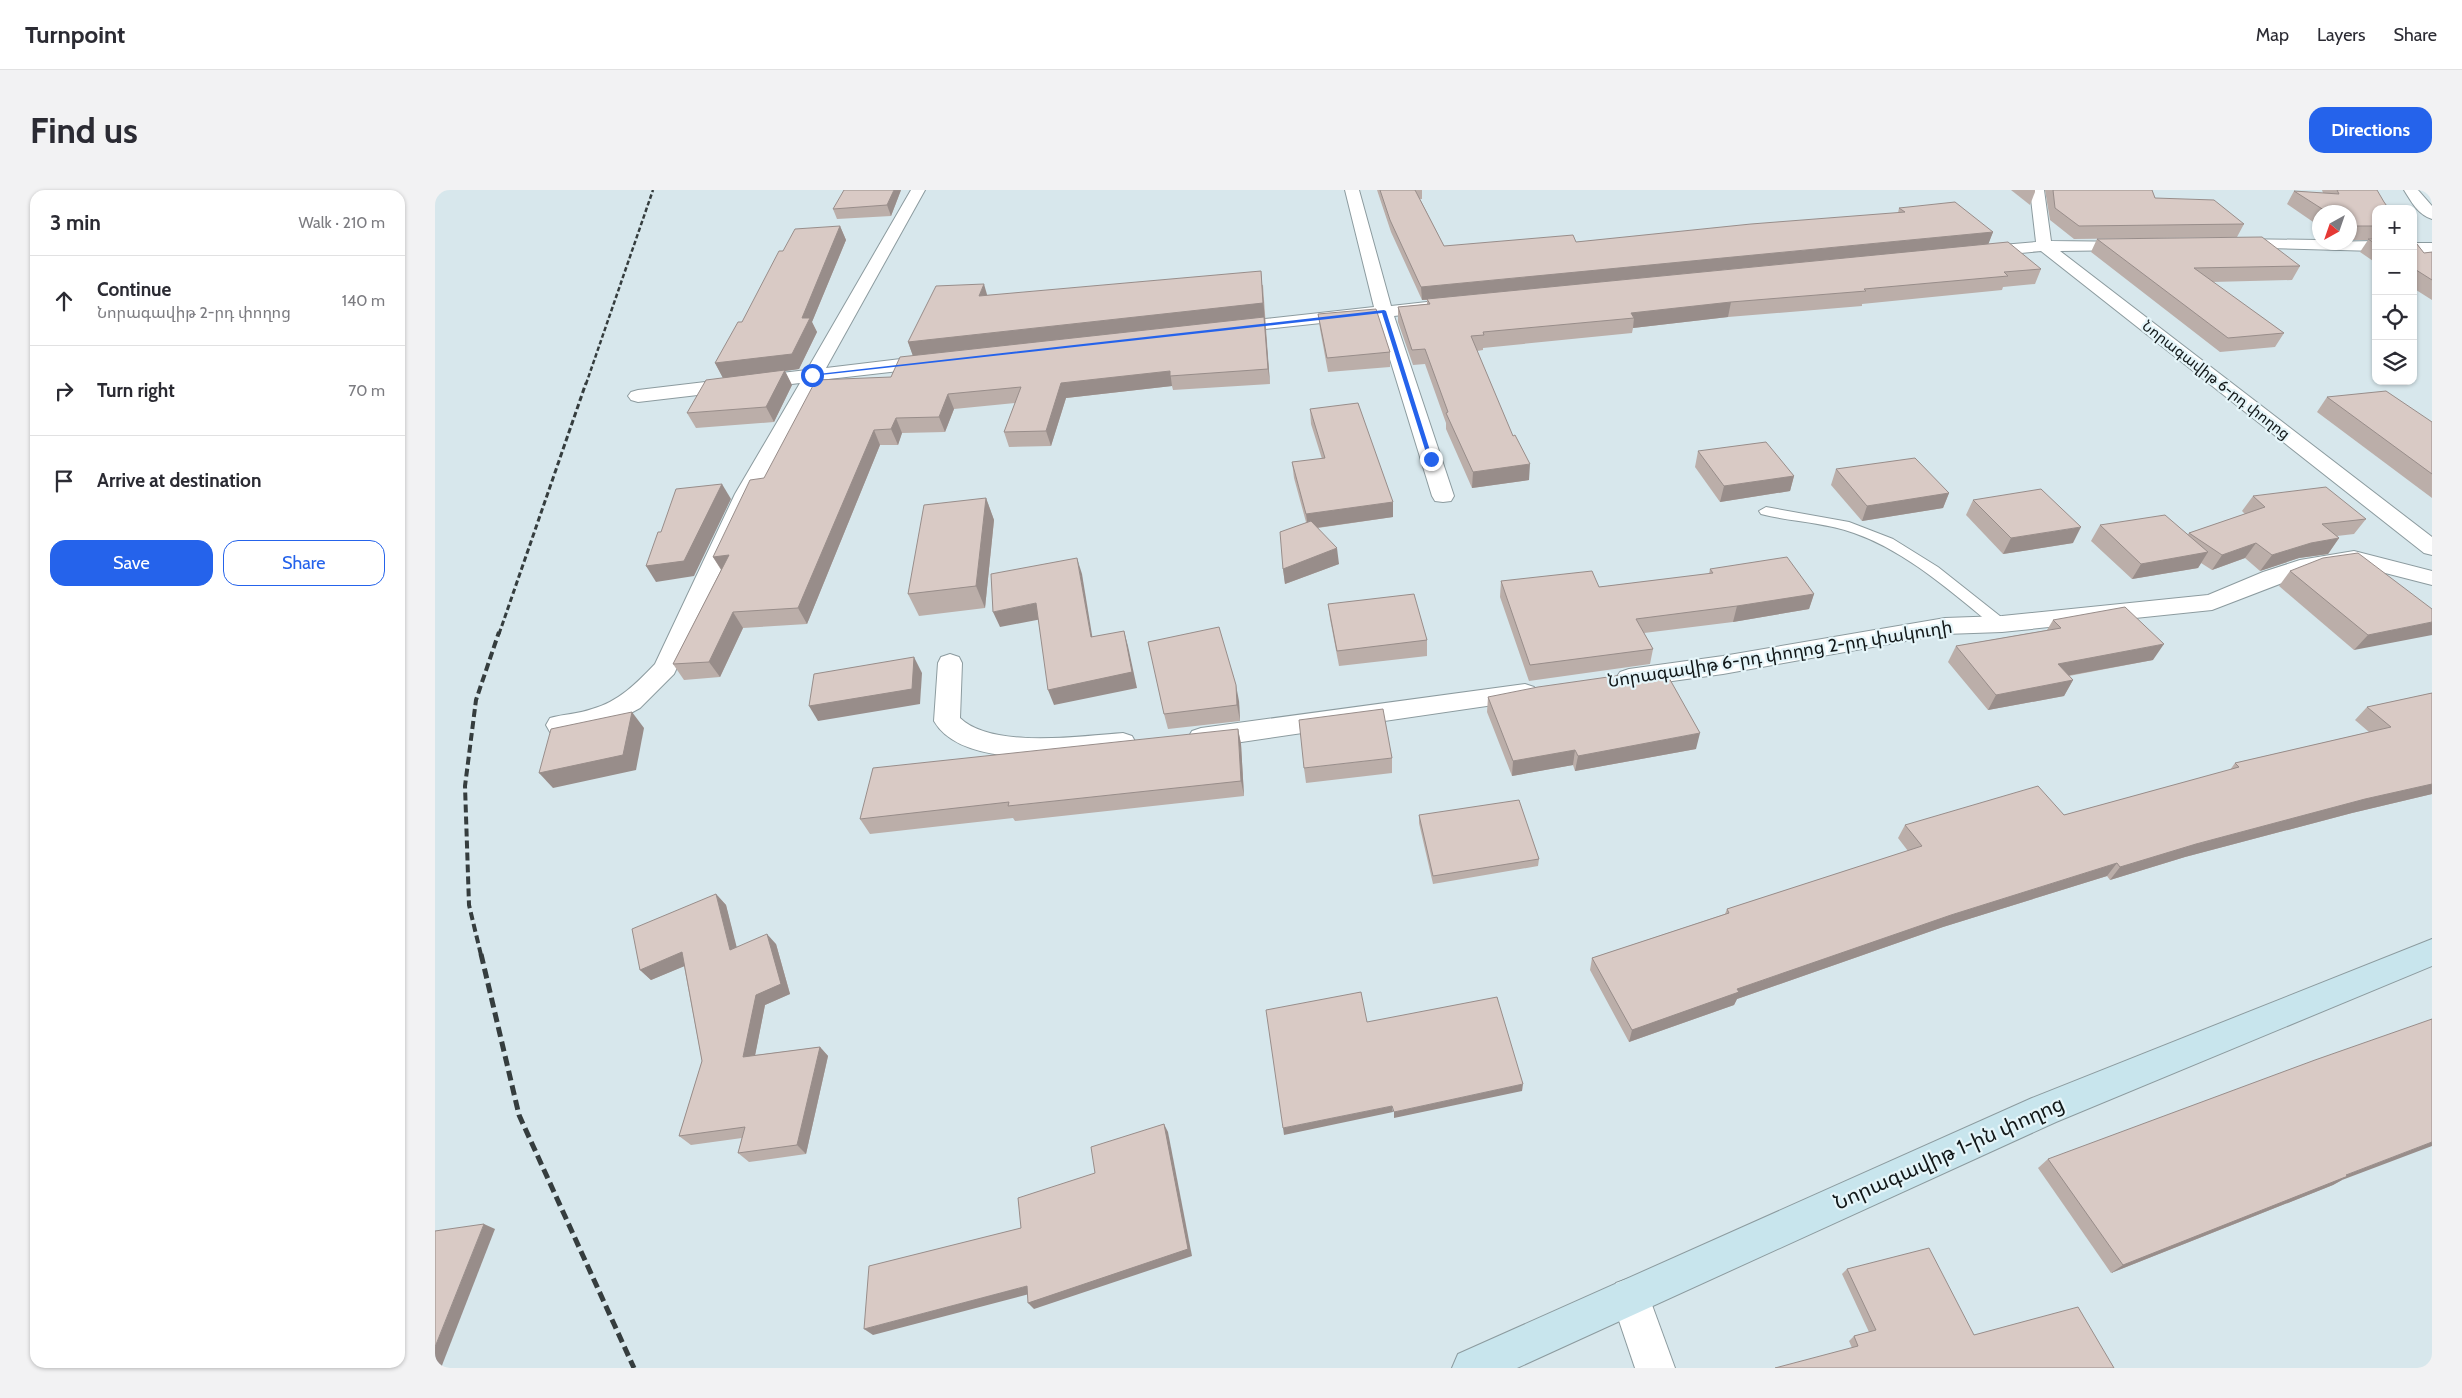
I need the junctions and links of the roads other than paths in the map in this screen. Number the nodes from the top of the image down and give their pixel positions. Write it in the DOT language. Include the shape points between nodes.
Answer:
graph roads {
  1 [pos="918,190"];
  2 [pos="1353,190"];
  3 [pos="2037,190"];
  4 [pos="2411,190"];
  5 [pos="2432,214"];
  6 [pos="2218,244"];
  7 [pos="2150,245"];
  8 [pos="2044,246"];
  9 [pos="2372,246"];
  10 [pos="2417,248"];
  11 [pos="2432,248"];
  12 [pos="1965,254"];
  13 [pos="1453,304"];
  14 [pos="1384,311"];
  15 [pos="1216,330"];
  16 [pos="950,359"];
  17 [pos="812,375"];
  18 [pos="638,396"];
  19 [pos="1443,496"];
  20 [pos="1767,511"];
  21 [pos="2432,548"];
  22 [pos="2432,578"];
  23 [pos="2002,624"];
  24 [pos="949,662"];
  25 [pos="1606,681"];
  26 [pos="1547,690"];
  27 [pos="559,725"];
  28 [pos="1175,741"];
  29 [pos="1147,742"];
  30 [pos="2432,952"];
  31 [pos="1630,1297"];
  32 [pos="1472,1368"];
  33 [pos="1655,1368"];
  1 -- 17 [label="street"];
  2 -- 14 [label="street"];
  3 -- 8 [label="street"];
  4 -- 5 [label="street"];
  6 -- 9 [label="street"];
  7 -- 8 [label="street"];
  8 -- 12 [label="street"];
  8 -- 21 [label="street, Նորագավիթ 6-րդ փողոց"];
  10 -- 11 [label="street"];
  13 -- 14 [label="street"];
  14 -- 15 [label="street"];
  14 -- 19 [label="street"];
  16 -- 17 [label="street"];
  17 -- 18 [label="street"];
  17 -- 27 [label="street" via="746,494 665,668 645,692 631,702 584,722"];
  20 -- 23 [label="lane" via="1848,526 1887,541"];
  22 -- 23 [label="street, Նորագավիթ 6-րդ փողոց 2-րդ փակուղի" via="2354,558 2308,565 2212,602"];
  23 -- 25 [label="street, Նորագավիթ 6-րդ փողոց 2-րդ փակուղի" via="1945,626 1723,665"];
  24 -- 29 [label="street" via="947,721 964,735 986,743 1051,747"];
  26 -- 28 [label="street"];
  30 -- 31 [label="main road, Նորագավիթ 1-ին փողոց" via="2044,1110"];
  31 -- 32 [label="main road, Նորագավիթ 1-ին փողոց"];
  31 -- 33 [label="street"];
}
